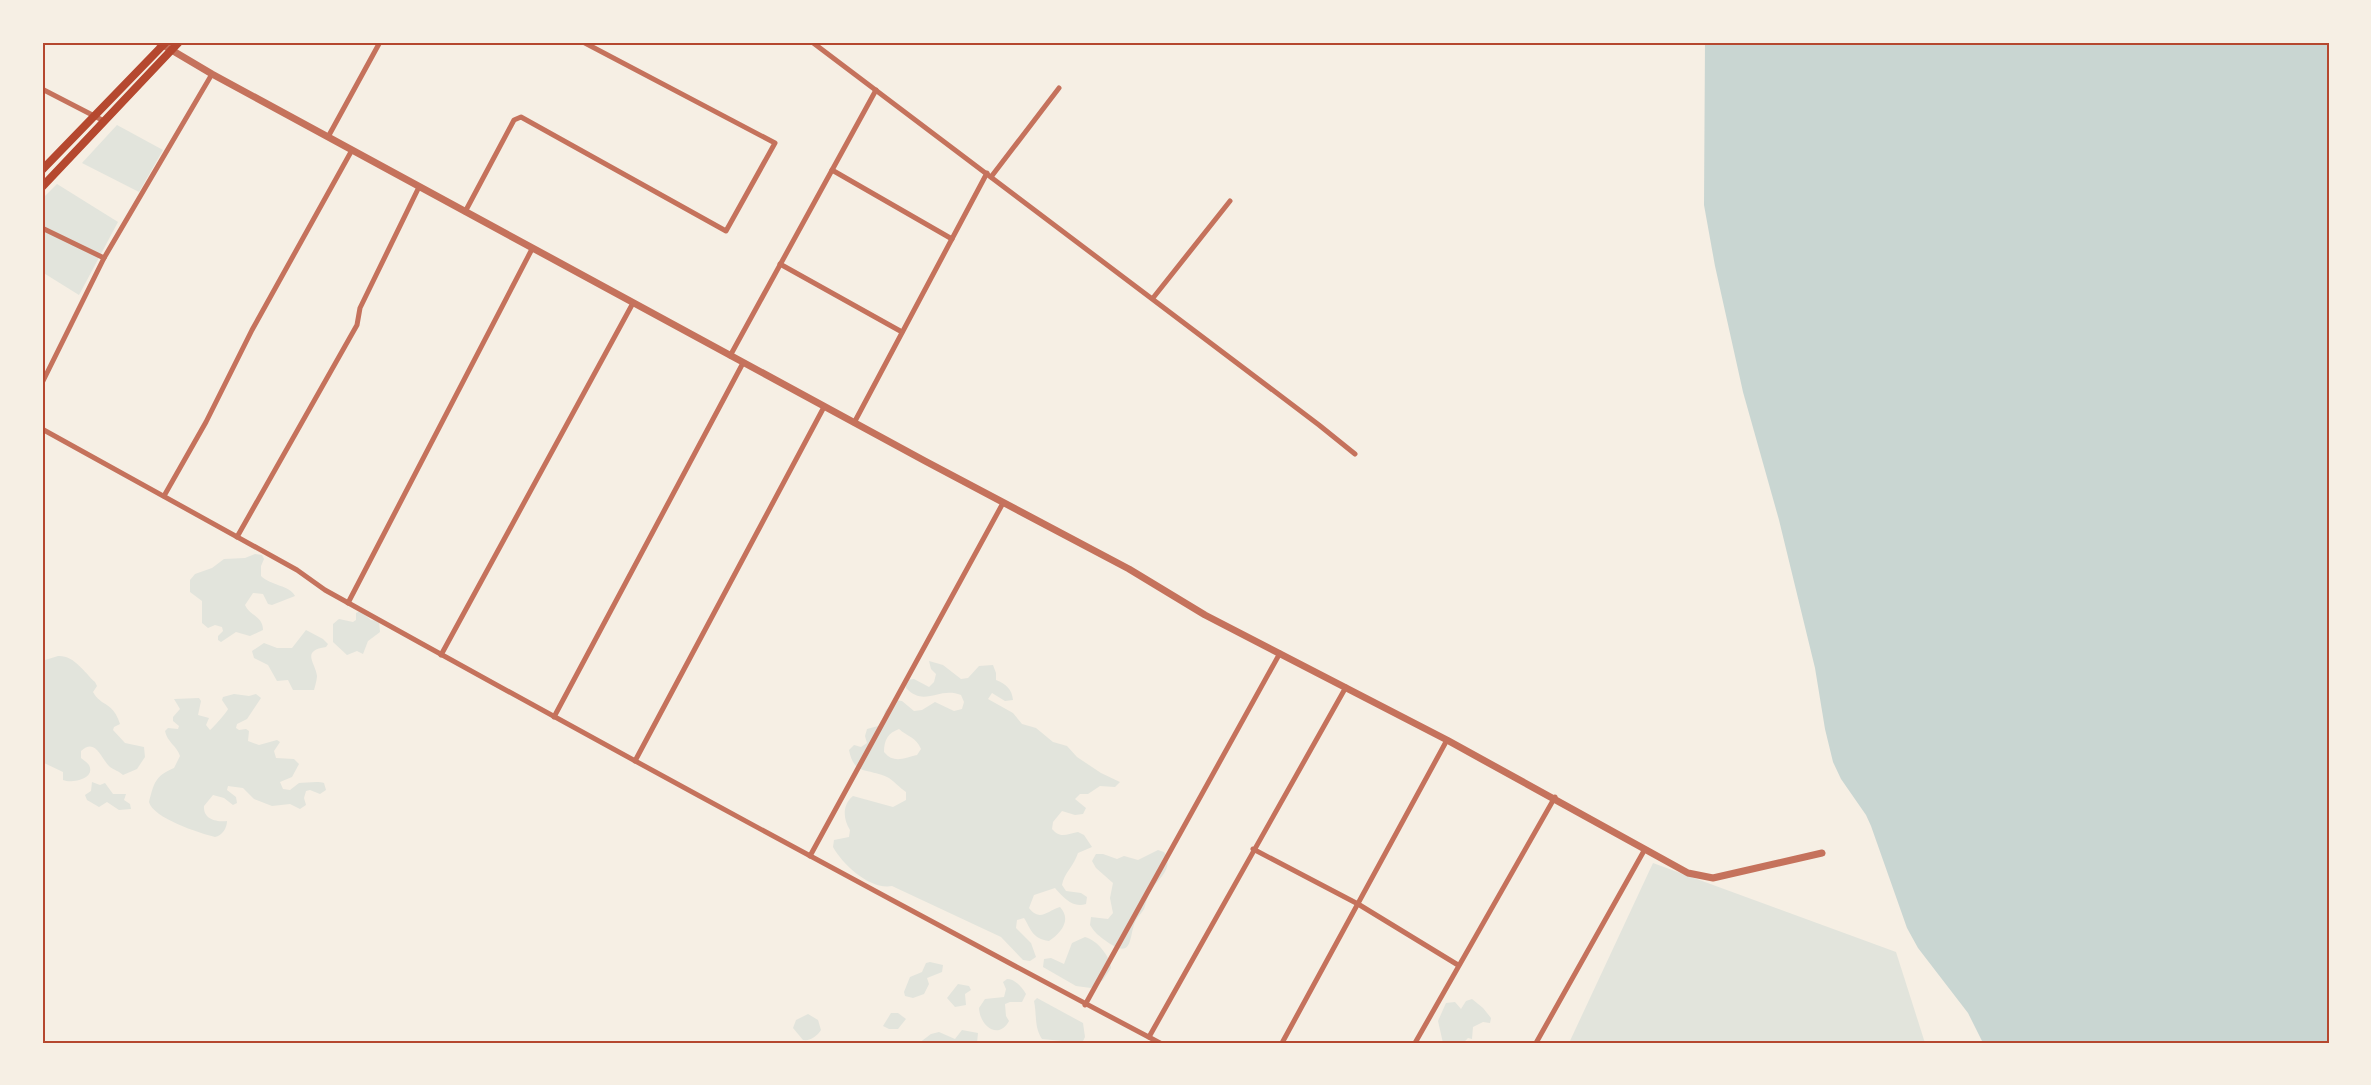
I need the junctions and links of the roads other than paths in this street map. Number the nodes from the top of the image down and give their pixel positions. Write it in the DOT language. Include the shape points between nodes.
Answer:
graph roads {
  1 [pos="179,42"];
  2 [pos="380,42"];
  3 [pos="583,42"];
  4 [pos="812,42"];
  5 [pos="162,43"];
  6 [pos="172,51"];
  7 [pos="212,74"];
  8 [pos="1059,88"];
  9 [pos="42,89"];
  10 [pos="876,90"];
  11 [pos="94,116"];
  12 [pos="104,122"];
  13 [pos="328,138"];
  14 [pos="352,150"];
  15 [pos="42,170"];
  16 [pos="832,170"];
  17 [pos="989,175"];
  18 [pos="42,187"];
  19 [pos="419,187"];
  20 [pos="1230,201"];
  21 [pos="465,212"];
  22 [pos="42,228"];
  23 [pos="952,239"];
  24 [pos="532,249"];
  25 [pos="104,258"];
  26 [pos="780,264"];
  27 [pos="1153,298"];
  28 [pos="633,303"];
  29 [pos="902,332"];
  30 [pos="730,356"];
  31 [pos="743,363"];
  32 [pos="42,383"];
  33 [pos="824,407"];
  34 [pos="854,423"];
  35 [pos="42,429"];
  36 [pos="1355,454"];
  37 [pos="164,496"];
  38 [pos="1003,503"];
  39 [pos="237,537"];
  40 [pos="348,603"];
  41 [pos="1280,653"];
  42 [pos="441,655"];
  43 [pos="1346,687"];
  44 [pos="554,717"];
  45 [pos="1447,740"];
  46 [pos="635,761"];
  47 [pos="1555,798"];
  48 [pos="1253,849"];
  49 [pos="1645,849"];
  50 [pos="1822,853"];
  51 [pos="810,855"];
  52 [pos="1358,904"];
  53 [pos="1458,965"];
  54 [pos="1085,1005"];
  55 [pos="1149,1037"];
  56 [pos="1160,1043"];
  57 [pos="1282,1043"];
  58 [pos="1414,1043"];
  59 [pos="1536,1043"];
  1 -- 6 [label="main road"];
  2 -- 13 [label="street"];
  3 -- 21 [label="street" via="775,143 726,231 520,117 514,120"];
  4 -- 10 [label="street"];
  5 -- 6 [label="street"];
  5 -- 11 [label="main road"];
  6 -- 7 [label="street"];
  6 -- 12 [label="main road"];
  7 -- 13 [label="street"];
  7 -- 25 [label="street"];
  8 -- 17 [label="street"];
  9 -- 11 [label="street"];
  10 -- 16 [label="street"];
  10 -- 17 [label="street"];
  11 -- 12 [label="street"];
  11 -- 15 [label="main road"];
  12 -- 18 [label="main road"];
  13 -- 14 [label="street"];
  14 -- 19 [label="street"];
  14 -- 37 [label="street"];
  16 -- 23 [label="street"];
  16 -- 26 [label="street"];
  17 -- 23 [label="street"];
  17 -- 27 [label="street"];
  19 -- 21 [label="street"];
  19 -- 39 [label="street" via="360,308 357,325"];
  20 -- 27 [label="street"];
  21 -- 24 [label="street"];
  22 -- 25 [label="street"];
  23 -- 29 [label="street"];
  24 -- 28 [label="street"];
  24 -- 40 [label="street"];
  25 -- 32 [label="street"];
  26 -- 29 [label="street"];
  26 -- 30 [label="street"];
  27 -- 36 [label="street"];
  28 -- 30 [label="street"];
  28 -- 42 [label="street"];
  29 -- 34 [label="street"];
  30 -- 31 [label="street"];
  31 -- 33 [label="street"];
  31 -- 44 [label="street"];
  33 -- 34 [label="street"];
  33 -- 46 [label="street"];
  34 -- 38 [label="street"];
  35 -- 37 [label="street"];
  37 -- 39 [label="street"];
  38 -- 41 [label="street"];
  38 -- 51 [label="street"];
  39 -- 40 [label="street"];
  40 -- 42 [label="street"];
  41 -- 43 [label="street"];
  41 -- 54 [label="street"];
  42 -- 44 [label="street"];
  43 -- 45 [label="street"];
  43 -- 48 [label="street"];
  44 -- 46 [label="street"];
  45 -- 47 [label="street"];
  45 -- 52 [label="street"];
  46 -- 51 [label="street"];
  47 -- 49 [label="street"];
  47 -- 53 [label="street"];
  48 -- 52 [label="street"];
  48 -- 55 [label="street"];
  49 -- 50 [label="street" via="1688,873 1713,878"];
  49 -- 59 [label="street"];
  51 -- 54 [label="street"];
  52 -- 53 [label="street"];
  52 -- 57 [label="street"];
  53 -- 58 [label="street"];
  54 -- 55 [label="street"];
  55 -- 56 [label="street"];
}
